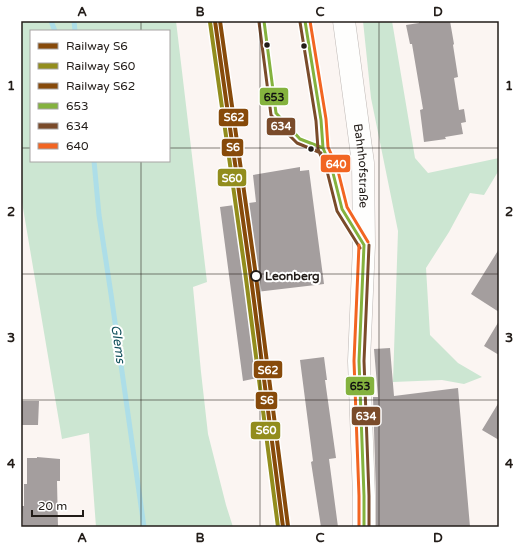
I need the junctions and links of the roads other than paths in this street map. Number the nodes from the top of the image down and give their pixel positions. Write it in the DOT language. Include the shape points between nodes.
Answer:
graph roads {
  1 [pos="344,21"];
  2 [pos="364,527"];
  1 -- 2 [label="street, Bahnhofstraße" via="363,163 364,245 359,361"];
}
